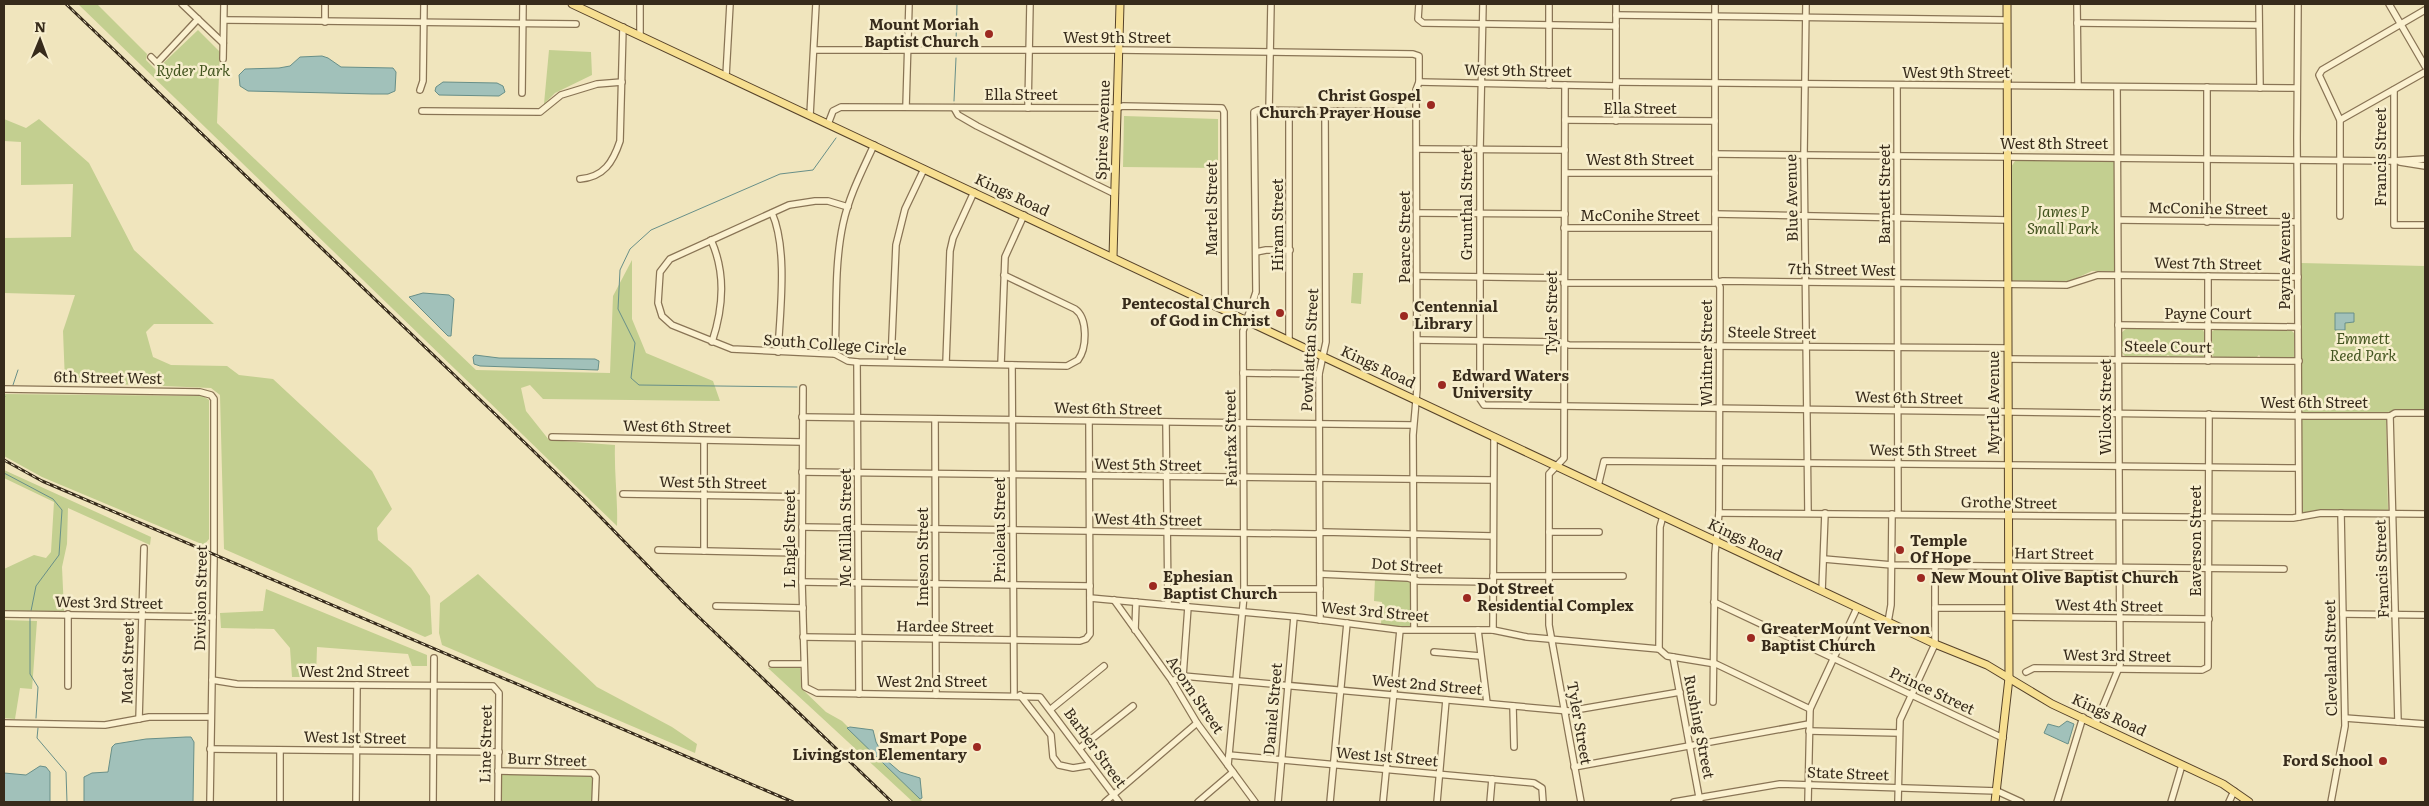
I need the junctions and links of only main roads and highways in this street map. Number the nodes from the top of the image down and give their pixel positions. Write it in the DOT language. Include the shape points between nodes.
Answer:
graph roads {
  1 [pos="572,4"];
  2 [pos="1120,4"];
  3 [pos="2007,4"];
  4 [pos="1113,257"];
  5 [pos="2009,678"];
  6 [pos="1995,802"];
  7 [pos="2249,802"];
  1 -- 4 [label="main road, Kings Road"];
  2 -- 4 [label="main road, Spires Avenue"];
  3 -- 5 [label="main road, Myrtle Avenue"];
  4 -- 5 [label="main road, Kings Road"];
  5 -- 6 [label="main road, Myrtle Avenue"];
  5 -- 7 [label="main road, Kings Road" via="2052,704 2234,790"];
}
